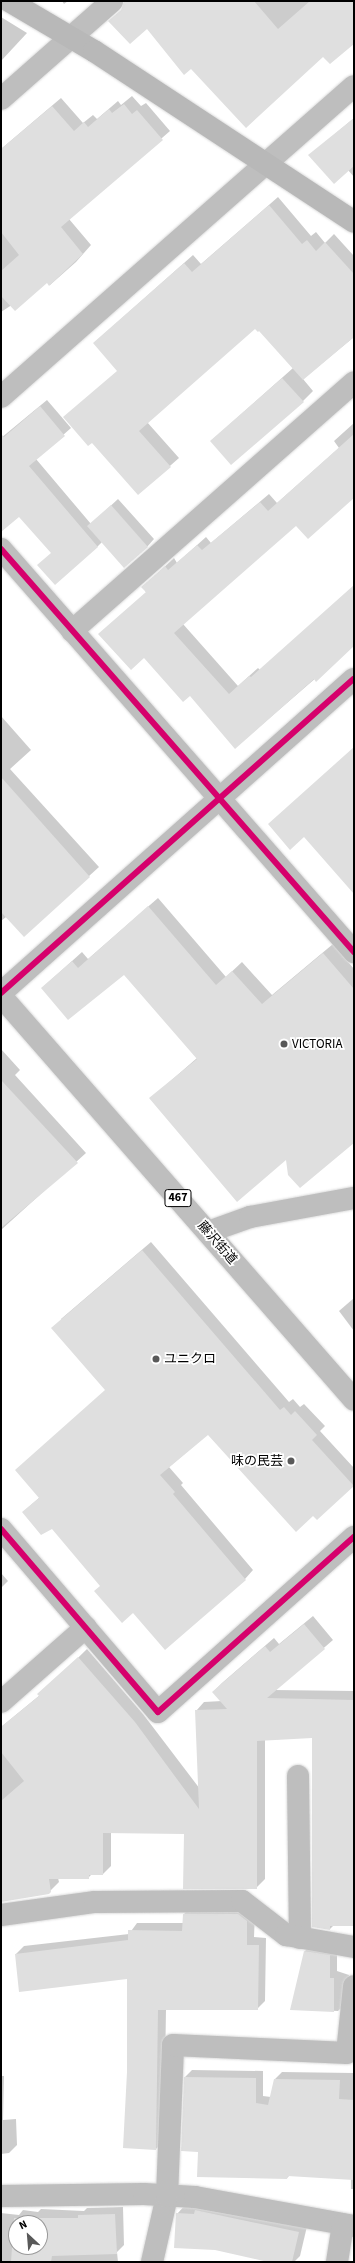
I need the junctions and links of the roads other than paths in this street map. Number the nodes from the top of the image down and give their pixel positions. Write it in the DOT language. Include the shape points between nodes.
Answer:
graph roads {
  1 [pos="8,1"];
  2 [pos="112,1"];
  3 [pos="70,38"];
  4 [pos="354,86"];
  5 [pos="1,99"];
  6 [pos="267,162"];
  7 [pos="354,222"];
  8 [pos="354,382"];
  9 [pos="1,397"];
  10 [pos="1,550"];
  11 [pos="72,631"];
  12 [pos="354,679"];
  13 [pos="218,798"];
  14 [pos="354,952"];
  15 [pos="1,995"];
  16 [pos="354,1198"];
  17 [pos="208,1232"];
  18 [pos="354,1400"];
  19 [pos="1,1529"];
  20 [pos="354,1537"];
  21 [pos="86,1627"];
  22 [pos="1,1702"];
  23 [pos="298,1776"];
  24 [pos="1,1915"];
  25 [pos="300,1938"];
  26 [pos="354,1947"];
  27 [pos="354,1986"];
  28 [pos="1,2196"];
  29 [pos="166,2196"];
  30 [pos="1,2202"];
  31 [pos="348,2225"];
  32 [pos="152,2262"];
  33 [pos="337,2262"];
  1 -- 3 [label="street"];
  2 -- 3 [label="main road"];
  3 -- 5 [label="main road"];
  3 -- 6 [label="street"];
  4 -- 6 [label="main road"];
  6 -- 7 [label="street"];
  6 -- 9 [label="main road"];
  8 -- 11 [label="main road"];
  10 -- 11 [label="main road"];
  11 -- 13 [label="main road"];
  12 -- 13 [label="main road"];
  13 -- 14 [label="main road"];
  13 -- 15 [label="main road"];
  15 -- 17 [label="main road, 藤沢街道 / 467"];
  16 -- 17 [label="main road" via="250,1217"];
  17 -- 18 [label="main road, 藤沢街道 / 467"];
  19 -- 21 [label="main road"];
  20 -- 21 [label="main road" via="158,1712"];
  21 -- 22 [label="main road"];
  23 -- 25 [label="main road"];
  24 -- 25 [label="main road" via="95,1902 242,1901 286,1935"];
  25 -- 26 [label="main road"];
  27 -- 29 [label="main road" via="347,2052 172,2045"];
  28 -- 29 [label="main road"];
  28 -- 30 [label="main road"];
  29 -- 31 [label="main road" via="245,2204"];
  29 -- 32 [label="main road"];
  31 -- 33 [label="main road"];
}
